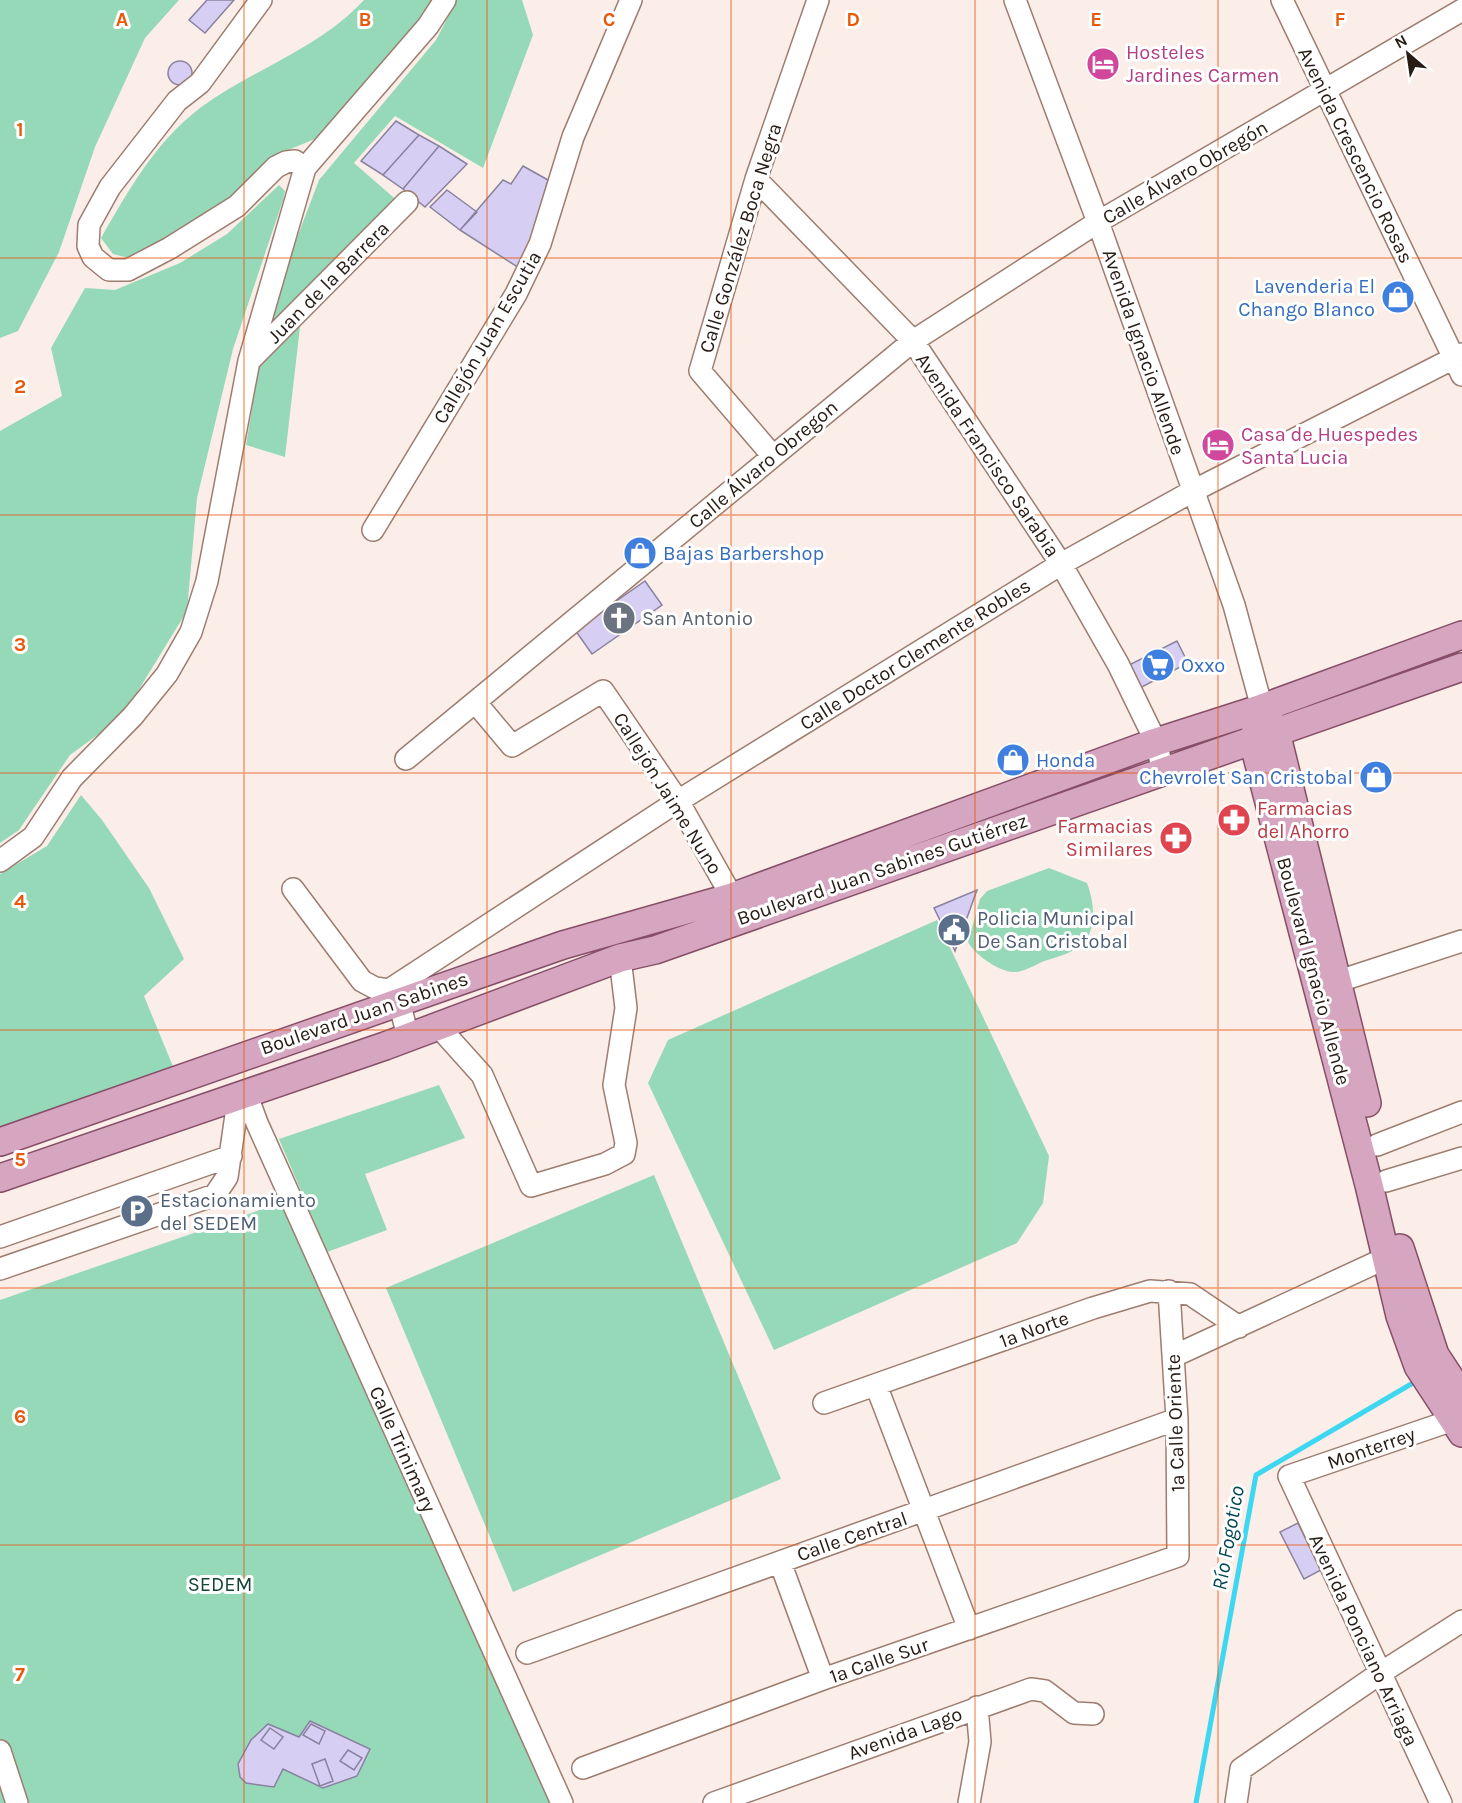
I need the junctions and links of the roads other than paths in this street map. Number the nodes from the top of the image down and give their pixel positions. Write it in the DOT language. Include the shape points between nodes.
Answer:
graph roads {
  1 [pos="261,0"];
  2 [pos="445,0"];
  3 [pos="631,0"];
  4 [pos="818,0"];
  5 [pos="1015,0"];
  6 [pos="1282,0"];
  7 [pos="1462,10"];
  8 [pos="1326,91"];
  9 [pos="305,168"];
  10 [pos="756,179"];
  11 [pos="407,202"];
  12 [pos="1098,222"];
  13 [pos="912,341"];
  14 [pos="249,362"];
  15 [pos="1459,362"];
  16 [pos="772,455"];
  17 [pos="1193,491"];
  18 [pos="373,530"];
  19 [pos="1061,564"];
  20 [pos="1462,635"];
  21 [pos="1462,667"];
  22 [pos="476,703"];
  23 [pos="1262,708"];
  24 [pos="1265,736"];
  25 [pos="1156,742"];
  26 [pos="406,759"];
  27 [pos="1163,771"];
  28 [pos="678,801"];
  29 [pos="0,861"];
  30 [pos="293,889"];
  31 [pos="732,897"];
  32 [pos="711,929"];
  33 [pos="1462,941"];
  34 [pos="620,958"];
  35 [pos="1336,982"];
  36 [pos="394,996"];
  37 [pos="438,1026"];
  38 [pos="408,1037"];
  39 [pos="239,1096"];
  40 [pos="1462,1112"];
  41 [pos="0,1142"];
  42 [pos="1377,1145"];
  43 [pos="231,1156"];
  44 [pos="1462,1158"];
  45 [pos="0,1178"];
  46 [pos="1386,1181"];
  47 [pos="33,1226"];
  48 [pos="0,1237"];
  49 [pos="1392,1254"];
  50 [pos="40,1255"];
  51 [pos="0,1269"];
  52 [pos="1169,1291"];
  53 [pos="1239,1327"];
  54 [pos="1174,1356"];
  55 [pos="876,1385"];
  56 [pos="824,1403"];
  57 [pos="1455,1414"];
  58 [pos="1177,1419"];
  59 [pos="1289,1476"];
  60 [pos="924,1511"];
  61 [pos="1178,1556"];
  62 [pos="780,1562"];
  63 [pos="1462,1621"];
  64 [pos="969,1629"];
  65 [pos="527,1653"];
  66 [pos="1379,1674"];
  67 [pos="823,1680"];
  68 [pos="977,1707"];
  69 [pos="1093,1714"];
  70 [pos="0,1751"];
  71 [pos="583,1768"];
  72 [pos="760,1795"];
  73 [pos="17,1803"];
  74 [pos="562,1803"];
  75 [pos="714,1803"];
  76 [pos="969,1803"];
  77 [pos="1236,1803"];
  78 [pos="1441,1803"];
  1 -- 9 [label="street" via="200,83 177,101 110,187 89,225 88,246 93,257 109,270 128,270 237,206 276,167 295,161"];
  2 -- 9 [label="street" via="428,26"];
  3 -- 18 [label="street, Callejón Juan Escutia" via="573,137 540,244 516,294"];
  4 -- 10 [label="street, Calle González Boca Negra"];
  5 -- 12 [label="street, Avenida Ignacio Allende"];
  6 -- 8 [label="street, Avenida Crescencio Rosas"];
  7 -- 8 [label="street, Calle Álvaro Obregón"];
  8 -- 12 [label="street, Calle Álvaro Obregón"];
  8 -- 15 [label="street, Avenida Crescencio Rosas"];
  9 -- 14 [label="street"];
  10 -- 13 [label="street, Avenida Francisco Sarabia"];
  10 -- 16 [label="street, Calle González Boca Negra" via="700,371"];
  11 -- 14 [label="street, Juan de la Barrera"];
  12 -- 13 [label="street, Calle Álvaro Obregón"];
  12 -- 17 [label="street, Avenida Ignacio Allende"];
  13 -- 16 [label="street, Calle Álvaro Obregon"];
  13 -- 19 [label="street, Avenida Francisco Sarabia"];
  14 -- 29 [label="street" via="207,581 191,632 167,674 133,716 72,778 33,837"];
  15 -- 17 [label="street, Calle Doctor Clemente Robles"];
  16 -- 22 [label="street, Calle Álvaro Obregon"];
  17 -- 19 [label="street, Calle Doctor Clemente Robles"];
  17 -- 23 [label="street, Avenida Ignacio Allende" via="1234,605"];
  19 -- 25 [label="street, Avenida Francisco Sarabia" via="1118,664"];
  19 -- 28 [label="street, Calle Doctor Clemente Robles"];
  20 -- 23 [label="main road, Boulevard Juan Sabines Gutiérrez"];
  21 -- 24 [label="main road, Boulevard Juan Sabines Gutiérrez"];
  22 -- 26 [label="street, Calle Álvaro Obregon"];
  22 -- 28 [label="street, Callejón Jaime Nuno" via="512,746 603,691"];
  23 -- 24 [label="main road, Boulevard Ignacio Allende"];
  23 -- 25 [label="main road, Boulevard Juan Sabines Gutiérrez"];
  24 -- 27 [label="main road, Boulevard Juan Sabines Gutiérrez"];
  24 -- 35 [label="main road, Boulevard Ignacio Allende"];
  24 -- 49 [label="main road, Boulevard Ignacio Allende" via="1366,1175"];
  25 -- 27 [label="street, Avenida Francisco Sarabia"];
  25 -- 31 [label="main road, Boulevard Juan Sabines Gutiérrez"];
  27 -- 32 [label="main road, Boulevard Juan Sabines Gutiérrez"];
  28 -- 31 [label="street, Callejón Jaime Nuno"];
  28 -- 36 [label="street, Calle Doctor Clemente Robles"];
  30 -- 36 [label="street" via="362,981"];
  31 -- 36 [label="main road, Boulevard Juan Sabines"];
  32 -- 34 [label="main road, Boulevard Juan Sabines" via="655,950"];
  33 -- 35 [label="street"];
  34 -- 37 [label="main road, Boulevard Juan Sabines"];
  34 -- 37 [label="street" via="626,1008 614,1085 626,1143 624,1154 605,1164 531,1186 482,1075"];
  35 -- 42 [label="main road, Boulevard Ignacio Allende"];
  36 -- 38 [label="street"];
  36 -- 41 [label="main road, Boulevard Juan Sabines"];
  37 -- 38 [label="main road, Boulevard Juan Sabines"];
  38 -- 39 [label="main road, Boulevard Juan Sabines"];
  39 -- 43 [label="street"];
  39 -- 45 [label="main road, Boulevard Juan Sabines"];
  39 -- 74 [label="street, Calle Trinimary" via="257,1123"];
  40 -- 42 [label="street"];
  42 -- 46 [label="main road, Boulevard Ignacio Allende"];
  43 -- 47 [label="street"];
  43 -- 50 [label="street" via="227,1178 215,1195"];
  44 -- 46 [label="street"];
  46 -- 49 [label="main road, Boulevard Ignacio Allende"];
  47 -- 48 [label="street"];
  47 -- 50 [label="street"];
  49 -- 53 [label="street"];
  49 -- 57 [label="main road, Boulevard Ignacio Allende" via="1400,1316"];
  50 -- 51 [label="street"];
  52 -- 53 [label="street, 1a Norte" via="1190,1294"];
  52 -- 54 [label="street, 1a Calle Oriente"];
  52 -- 55 [label="street, 1a Norte" via="1150,1291 1093,1308"];
  53 -- 54 [label="street"];
  54 -- 58 [label="street, 1a Calle Oriente"];
  55 -- 56 [label="street, 1a Norte"];
  55 -- 60 [label="street"];
  57 -- 59 [label="street, Monterrey"];
  58 -- 60 [label="street, Calle Central"];
  58 -- 61 [label="street, 1a Calle Oriente"];
  59 -- 66 [label="street, Avenida Ponciano Arriaga"];
  60 -- 62 [label="street, Calle Central"];
  60 -- 64 [label="street"];
  61 -- 64 [label="street, 1a Calle Sur"];
  62 -- 65 [label="street, Calle Central"];
  62 -- 67 [label="street"];
  63 -- 66 [label="street"];
  64 -- 67 [label="street, 1a Calle Sur"];
  66 -- 77 [label="street" via="1241,1769"];
  66 -- 78 [label="street, Avenida Ponciano Arriaga"];
  67 -- 71 [label="street, 1a Calle Sur"];
  68 -- 69 [label="street, Avenida Lago" via="1031,1689 1045,1691 1074,1713"];
  68 -- 72 [label="street, Avenida Lago"];
  68 -- 76 [label="street" via="980,1742"];
  70 -- 73 [label="street"];
  72 -- 75 [label="street, Avenida Lago"];
}
